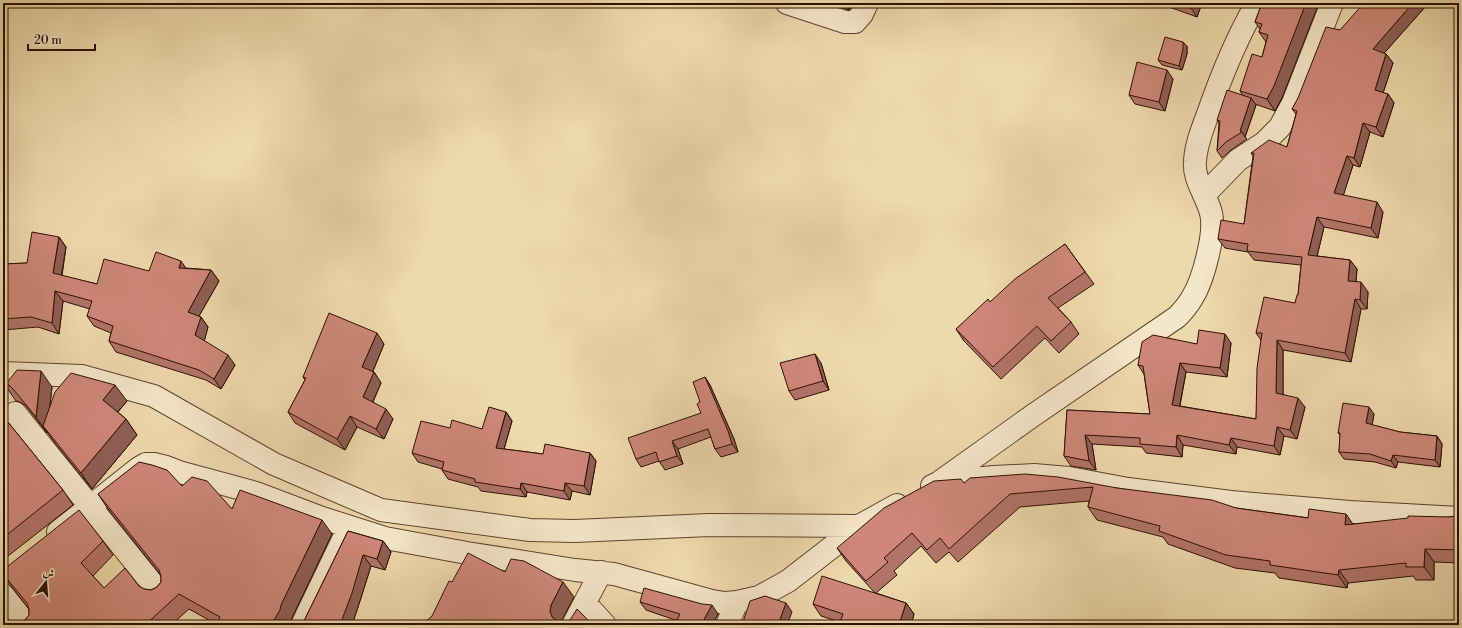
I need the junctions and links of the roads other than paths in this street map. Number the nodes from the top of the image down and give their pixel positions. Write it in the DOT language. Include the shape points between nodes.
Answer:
graph roads {
  1 [pos="787,3"];
  2 [pos="867,3"];
  3 [pos="1257,3"];
  4 [pos="1332,3"];
  5 [pos="1204,195"];
  6 [pos="3,373"];
  7 [pos="15,413"];
  8 [pos="940,482"];
  9 [pos="91,506"];
  10 [pos="1459,518"];
  11 [pos="859,526"];
  12 [pos="349,527"];
  13 [pos="41,546"];
  14 [pos="467,553"];
  15 [pos="601,572"];
  16 [pos="456,575"];
  17 [pos="160,592"];
  18 [pos="3,595"];
  19 [pos="737,602"];
  20 [pos="585,603"];
  21 [pos="27,625"];
  22 [pos="302,625"];
  23 [pos="573,625"];
  24 [pos="606,625"];
  25 [pos="727,625"];
  1 -- 2 [label="street" via="845,22 854,22 862,14"];
  3 -- 5 [label="street" via="1228,59 1202,133 1195,169"];
  4 -- 5 [label="street" via="1293,103 1280,127 1264,143 1238,160"];
  5 -- 8 [label="street" via="1212,214 1211,244 1193,296 1185,310"];
  6 -- 11 [label="street" via="82,376 154,396 274,464 381,510 530,530 632,530 709,525"];
  7 -- 9 [label="street"];
  8 -- 10 [label="street" via="1034,475 1231,502"];
  8 -- 11 [label="street"];
  9 -- 12 [label="street" via="139,468 146,464 154,464 256,493"];
  9 -- 13 [label="street"];
  9 -- 17 [label="street"];
  11 -- 19 [label="street" via="788,581 758,596"];
  12 -- 14 [label="street" via="385,538"];
  12 -- 22 [label="street"];
  14 -- 15 [label="street"];
  14 -- 16 [label="street"];
  15 -- 19 [label="street" via="712,601"];
  15 -- 20 [label="street"];
  18 -- 21 [label="street"];
  19 -- 25 [label="street"];
  20 -- 23 [label="street"];
  20 -- 24 [label="street"];
}
